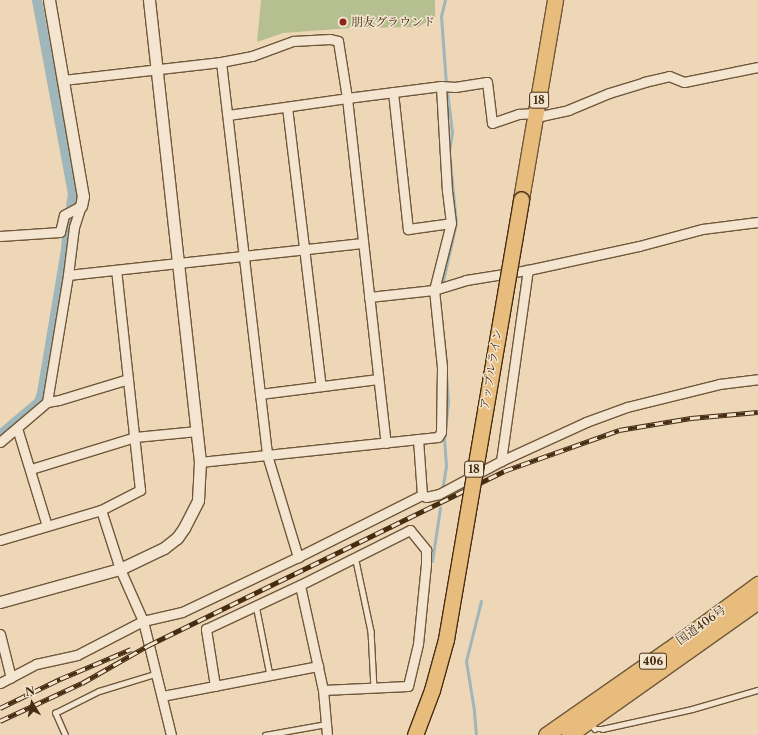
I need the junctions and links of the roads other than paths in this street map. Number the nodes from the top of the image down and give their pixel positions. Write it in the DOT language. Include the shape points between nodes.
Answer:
graph roads {
  1 [pos="49,0"];
  2 [pos="149,0"];
  3 [pos="555,0"];
  4 [pos="221,62"];
  5 [pos="758,67"];
  6 [pos="156,68"];
  7 [pos="63,80"];
  8 [pos="441,86"];
  9 [pos="393,92"];
  10 [pos="347,98"];
  11 [pos="287,107"];
  12 [pos="228,115"];
  13 [pos="536,115"];
  14 [pos="81,206"];
  15 [pos="758,222"];
  16 [pos="451,223"];
  17 [pos="0,236"];
  18 [pos="362,243"];
  19 [pos="305,249"];
  20 [pos="244,256"];
  21 [pos="179,263"];
  22 [pos="116,270"];
  23 [pos="528,270"];
  24 [pos="68,275"];
  25 [pos="434,290"];
  26 [pos="369,297"];
  27 [pos="128,379"];
  28 [pos="378,379"];
  29 [pos="758,379"];
  30 [pos="321,386"];
  31 [pos="260,394"];
  32 [pos="47,402"];
  33 [pos="17,428"];
  34 [pos="197,431"];
  35 [pos="135,437"];
  36 [pos="418,439"];
  37 [pos="0,442"];
  38 [pos="386,443"];
  39 [pos="267,455"];
  40 [pos="501,461"];
  41 [pos="200,462"];
  42 [pos="31,469"];
  43 [pos="422,495"];
  44 [pos="101,510"];
  45 [pos="47,526"];
  46 [pos="0,540"];
  47 [pos="355,556"];
  48 [pos="298,557"];
  49 [pos="120,569"];
  50 [pos="758,584"];
  51 [pos="300,585"];
  52 [pos="758,601"];
  53 [pos="0,602"];
  54 [pos="256,605"];
  55 [pos="143,621"];
  56 [pos="0,634"];
  57 [pos="318,666"];
  58 [pos="155,674"];
  59 [pos="270,675"];
  60 [pos="11,678"];
  61 [pos="0,683"];
  62 [pos="216,686"];
  63 [pos="374,688"];
  64 [pos="323,690"];
  65 [pos="758,690"];
  66 [pos="162,696"];
  67 [pos="588,721"];
  68 [pos="326,724"];
  69 [pos="65,735"];
  70 [pos="170,735"];
  71 [pos="265,735"];
  72 [pos="327,735"];
  73 [pos="415,735"];
  74 [pos="546,735"];
  75 [pos="569,735"];
  1 -- 7 [label="street"];
  2 -- 6 [label="street"];
  3 -- 13 [label="highway, アップルライン / 18"];
  4 -- 6 [label="street"];
  4 -- 10 [label="street" via="252,56 293,41 338,41"];
  4 -- 12 [label="street"];
  5 -- 13 [label="street" via="684,82 669,76 609,93 568,110"];
  6 -- 7 [label="street"];
  6 -- 21 [label="street"];
  7 -- 14 [label="street" via="84,196"];
  8 -- 9 [label="street"];
  8 -- 13 [label="street" via="455,87 487,82 492,123 518,114"];
  8 -- 16 [label="street"];
  9 -- 10 [label="street"];
  9 -- 16 [label="street" via="408,229"];
  10 -- 11 [label="street"];
  10 -- 18 [label="street"];
  11 -- 12 [label="street"];
  11 -- 19 [label="street"];
  12 -- 20 [label="street"];
  13 -- 73 [label="highway, アップルライン / 18, bridge" via="446,639 432,690"];
  14 -- 17 [label="street" via="64,215 60,232"];
  14 -- 24 [label="street" via="74,227"];
  15 -- 23 [label="street" via="702,229 639,246"];
  16 -- 25 [label="street"];
  18 -- 19 [label="street"];
  18 -- 26 [label="street"];
  19 -- 20 [label="street"];
  19 -- 30 [label="street"];
  20 -- 21 [label="street"];
  20 -- 31 [label="street"];
  21 -- 22 [label="street"];
  21 -- 34 [label="street"];
  22 -- 24 [label="street"];
  22 -- 27 [label="street"];
  23 -- 25 [label="street" via="483,276"];
  23 -- 40 [label="street"];
  24 -- 32 [label="street"];
  25 -- 26 [label="street"];
  25 -- 36 [label="street" via="442,367 441,432 438,437"];
  26 -- 28 [label="street"];
  27 -- 32 [label="street"];
  27 -- 35 [label="street"];
  28 -- 30 [label="street"];
  28 -- 38 [label="street"];
  29 -- 40 [label="street" via="719,384 627,407 586,422"];
  30 -- 31 [label="street"];
  31 -- 39 [label="street"];
  32 -- 33 [label="street"];
  33 -- 37 [label="street"];
  33 -- 42 [label="street"];
  34 -- 35 [label="street"];
  34 -- 41 [label="street"];
  35 -- 42 [label="street"];
  35 -- 44 [label="street" via="140,490"];
  36 -- 38 [label="street"];
  36 -- 43 [label="street"];
  38 -- 39 [label="street"];
  39 -- 41 [label="street"];
  39 -- 48 [label="street"];
  40 -- 43 [label="street" via="439,494 426,497"];
  41 -- 49 [label="street" via="198,500 184,528 164,548"];
  42 -- 45 [label="street"];
  43 -- 48 [label="street"];
  44 -- 45 [label="street"];
  44 -- 49 [label="street"];
  45 -- 46 [label="street"];
  47 -- 51 [label="street"];
  47 -- 63 [label="lane" via="371,631"];
  47 -- 63 [label="street" via="410,530 426,550 418,644 408,686"];
  48 -- 55 [label="street" via="182,612"];
  49 -- 53 [label="street"];
  49 -- 55 [label="street"];
  50 -- 74 [label="highway, 国道406号 / 406"];
  51 -- 54 [label="street"];
  51 -- 57 [label="street"];
  52 -- 67 [label="highway, 国道406号 / 406"];
  54 -- 59 [label="lane"];
  54 -- 62 [label="street" via="206,629"];
  55 -- 58 [label="street"];
  55 -- 60 [label="street" via="77,655 36,664"];
  56 -- 60 [label="street"];
  57 -- 59 [label="street"];
  57 -- 64 [label="street"];
  58 -- 66 [label="street"];
  58 -- 69 [label="lane" via="99,691 55,713"];
  59 -- 62 [label="street"];
  60 -- 61 [label="street"];
  62 -- 66 [label="street"];
  63 -- 64 [label="street"];
  64 -- 68 [label="street"];
  65 -- 67 [label="lane" via="692,709 602,729 595,728"];
  66 -- 70 [label="street"];
  67 -- 75 [label="highway, 国道406号 / 406"];
  68 -- 71 [label="lane"];
  68 -- 72 [label="street"];
}
